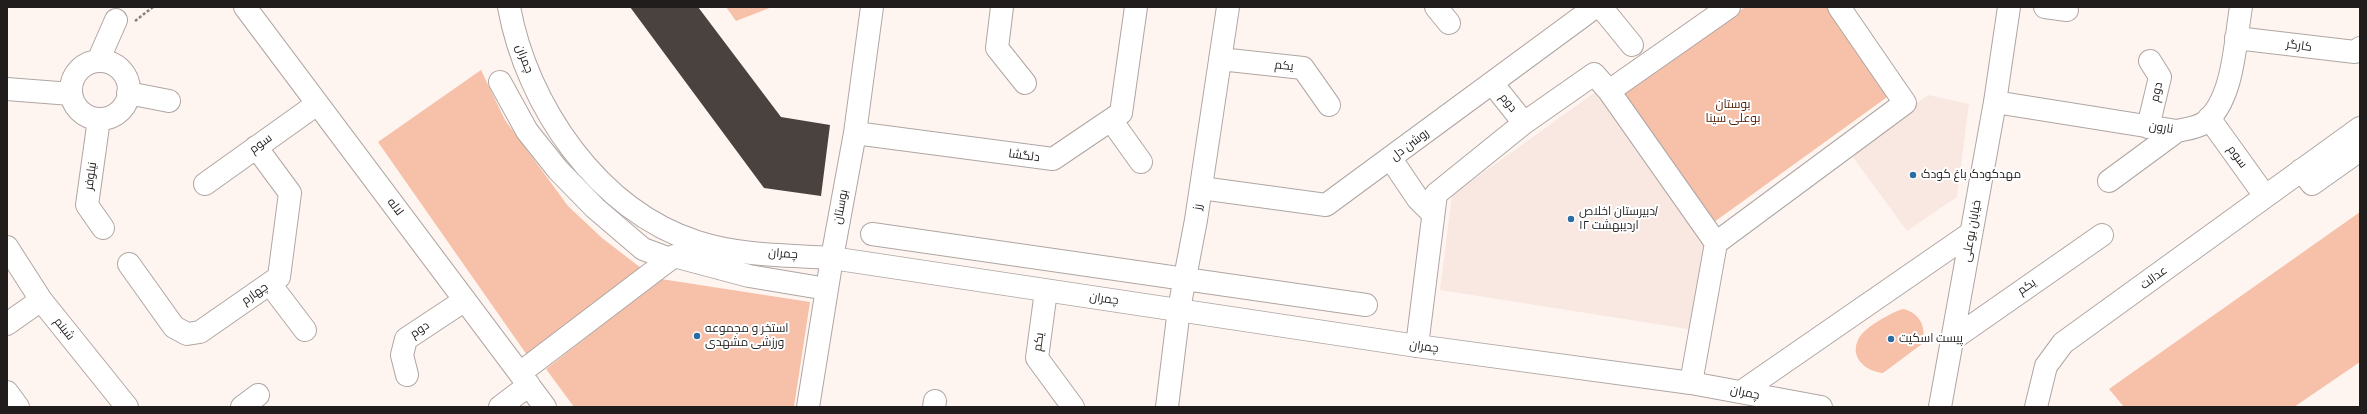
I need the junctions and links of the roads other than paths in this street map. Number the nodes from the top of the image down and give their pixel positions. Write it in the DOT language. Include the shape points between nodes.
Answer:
graph roads {
  1 [pos="245,7"];
  2 [pos="509,7"];
  3 [pos="872,7"];
  4 [pos="1002,7"];
  5 [pos="1136,7"];
  6 [pos="1228,7"];
  7 [pos="1595,7"];
  8 [pos="1601,7"];
  9 [pos="1729,7"];
  10 [pos="1839,7"];
  11 [pos="2009,7"];
  12 [pos="2045,7"];
  13 [pos="2241,7"];
  14 [pos="2067,10"];
  15 [pos="123,22"];
  16 [pos="2236,38"];
  17 [pos="1632,45"];
  18 [pos="2360,48"];
  19 [pos="1220,59"];
  20 [pos="98,61"];
  21 [pos="2150,61"];
  22 [pos="500,82"];
  23 [pos="1492,82"];
  24 [pos="1024,84"];
  25 [pos="7,89"];
  26 [pos="1610,91"];
  27 [pos="71,94"];
  28 [pos="128,94"];
  29 [pos="169,101"];
  30 [pos="1995,102"];
  31 [pos="317,104"];
  32 [pos="1329,105"];
  33 [pos="2208,118"];
  34 [pos="99,119"];
  35 [pos="1111,120"];
  36 [pos="1524,123"];
  37 [pos="2148,127"];
  38 [pos="2360,128"];
  39 [pos="2177,131"];
  40 [pos="855,133"];
  41 [pos="256,147"];
  42 [pos="2360,150"];
  43 [pos="1391,159"];
  44 [pos="1141,162"];
  45 [pos="2301,170"];
  46 [pos="2109,181"];
  47 [pos="205,184"];
  48 [pos="1201,188"];
  49 [pos="2265,196"];
  50 [pos="1426,207"];
  51 [pos="104,228"];
  52 [pos="1972,233"];
  53 [pos="872,234"];
  54 [pos="2102,235"];
  55 [pos="1716,243"];
  56 [pos="7,247"];
  57 [pos="832,258"];
  58 [pos="670,259"];
  59 [pos="129,264"];
  60 [pos="1184,280"];
  61 [pos="270,284"];
  62 [pos="827,289"];
  63 [pos="1046,291"];
  64 [pos="41,300"];
  65 [pos="465,300"];
  66 [pos="1366,305"];
  67 [pos="1178,309"];
  68 [pos="7,324"];
  69 [pos="305,330"];
  70 [pos="1952,338"];
  71 [pos="1417,346"];
  72 [pos="407,375"];
  73 [pos="525,379"];
  74 [pos="1691,383"];
  75 [pos="7,392"];
  76 [pos="1741,392"];
  77 [pos="18,407"];
  78 [pos="127,407"];
  79 [pos="500,407"];
  80 [pos="545,407"];
  81 [pos="808,407"];
  82 [pos="1073,407"];
  83 [pos="1167,407"];
  84 [pos="1821,407"];
  85 [pos="1940,407"];
  86 [pos="2036,407"];
  1 -- 31 [label="street, لاله"];
  2 -- 57 [label="street, چمران" via="521,54 547,110 586,166 623,201 653,223 696,242 733,251"];
  3 -- 40 [label="street, بوستان"];
  4 -- 24 [label="street" via="997,48"];
  5 -- 35 [label="street, دلگشا" via="1121,113"];
  6 -- 19 [label="street, رز"];
  7 -- 23 [label="street, روشن دل"];
  8 -- 17 [label="street"];
  9 -- 26 [label="street"];
  10 -- 55 [label="street" via="1905,103"];
  11 -- 30 [label="street, خیابان بوعلی"];
  12 -- 14 [label="street"];
  13 -- 16 [label="street, نارون"];
  15 -- 20 [label="street"];
  16 -- 18 [label="street, کارگر" via="2327,50 2355,52"];
  16 -- 33 [label="street, نارون" via="2228,85 2215,113"];
  19 -- 32 [label="street, یکم" via="1303,68"];
  19 -- 48 [label="street, رز"];
  20 -- 27 [label="street" via="89,63 78,71 71,84"];
  20 -- 28 [label="street" via="107,62 123,72 127,80"];
  21 -- 37 [label="street, دوم" via="2160,77"];
  22 -- 58 [label="street" via="527,131 558,170 595,208 643,249"];
  23 -- 36 [label="street, دوم"];
  23 -- 43 [label="street, روشن دل"];
  25 -- 27 [label="street"];
  26 -- 36 [label="street" via="1594,74"];
  26 -- 55 [label="street"];
  27 -- 34 [label="street" via="81,111 89,117"];
  28 -- 29 [label="street"];
  28 -- 34 [label="street" via="124,106 117,113"];
  30 -- 37 [label="street, نارون"];
  30 -- 52 [label="street, خیابان بوعلی"];
  31 -- 41 [label="street, سوم"];
  31 -- 65 [label="street, لاله"];
  33 -- 39 [label="street, نارون" via="2191,128"];
  33 -- 49 [label="street, سوم"];
  34 -- 51 [label="street, نیلوفر" via="87,205"];
  35 -- 40 [label="street, دلگشا" via="1053,160"];
  35 -- 44 [label="street"];
  36 -- 50 [label="street" via="1436,194"];
  37 -- 39 [label="street, نارون"];
  38 -- 45 [label="street, عدالت"];
  39 -- 46 [label="street"];
  40 -- 57 [label="street, بوستان"];
  41 -- 47 [label="street, سوم"];
  41 -- 61 [label="street, چهارم" via="290,193 279,277"];
  42 -- 45 [label="street" via="2312,184"];
  43 -- 48 [label="street, روشن دل" via="1326,206"];
  43 -- 50 [label="street"];
  45 -- 49 [label="street, عدالت"];
  48 -- 60 [label="street, رز"];
  49 -- 86 [label="street, عدالت" via="2063,343 2046,366"];
  50 -- 71 [label="street"];
  52 -- 70 [label="street, خیابان بوعلی"];
  52 -- 76 [label="street"];
  53 -- 60 [label="street"];
  54 -- 70 [label="street, یکم"];
  55 -- 74 [label="street"];
  56 -- 64 [label="street, شبنم"];
  57 -- 62 [label="street, بوستان"];
  57 -- 63 [label="street, چمران"];
  58 -- 62 [label="street" via="674,256 749,276"];
  58 -- 73 [label="street"];
  59 -- 61 [label="street, چهارم" via="174,327 187,334 200,332"];
  60 -- 66 [label="street"];
  60 -- 67 [label="street, رز"];
  61 -- 69 [label="street"];
  62 -- 81 [label="street, بوستان"];
  63 -- 67 [label="street, چمران"];
  63 -- 82 [label="street, یکم" via="1037,358"];
  64 -- 68 [label="street"];
  64 -- 78 [label="street, شبنم"];
  65 -- 72 [label="street, دوم" via="406,339 402,355"];
  65 -- 73 [label="street, لاله"];
  67 -- 71 [label="street, چمران"];
  67 -- 83 [label="street, رز"];
  70 -- 85 [label="street, خیابان بوعلی"];
  71 -- 74 [label="street, چمران"];
  73 -- 79 [label="street"];
  73 -- 80 [label="street, لاله"];
  74 -- 76 [label="street, چمران"];
  75 -- 77 [label="street"];
  76 -- 84 [label="street, چمران"];
}
